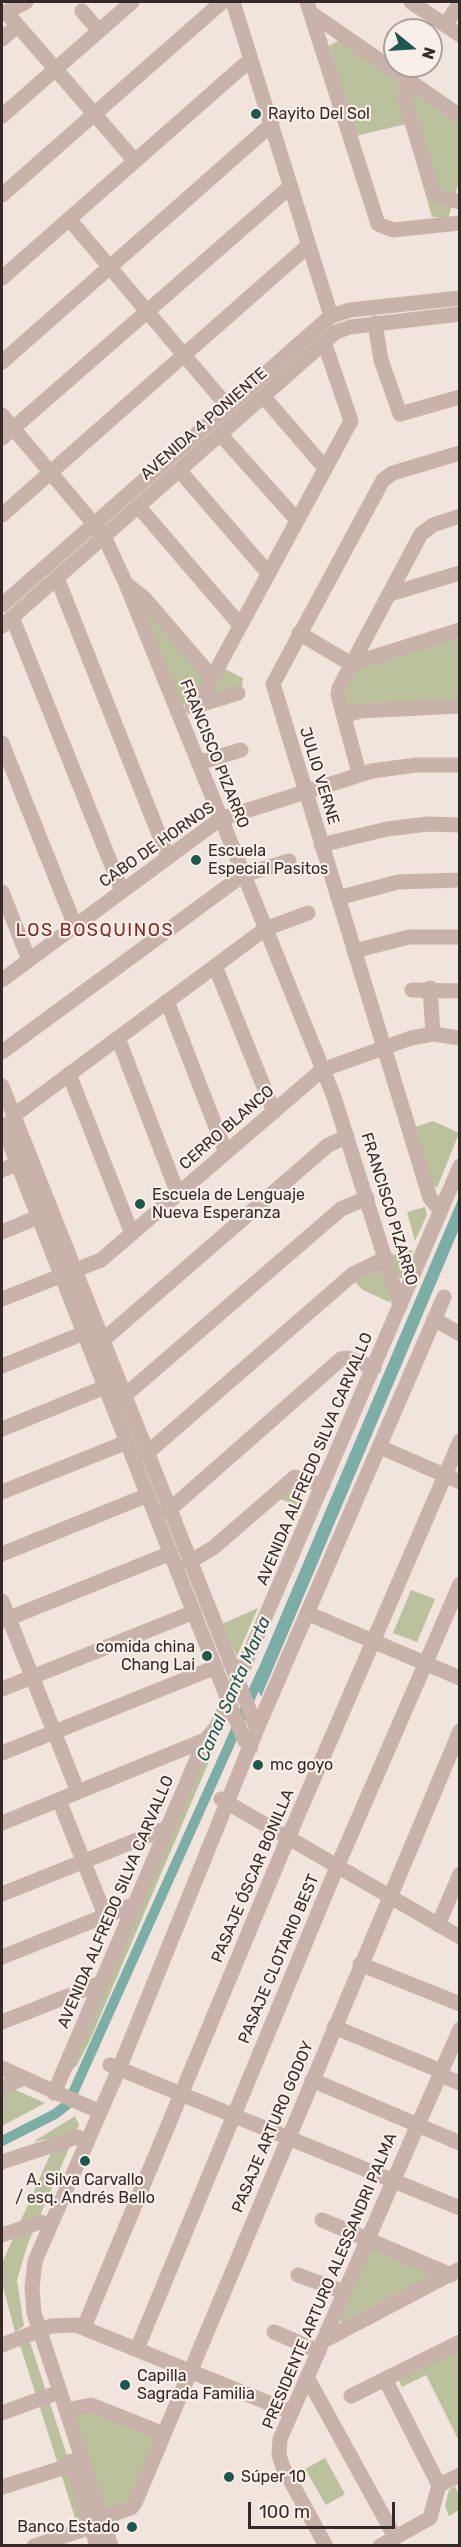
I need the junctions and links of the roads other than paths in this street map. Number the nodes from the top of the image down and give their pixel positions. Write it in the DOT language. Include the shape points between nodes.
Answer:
graph roads {
  1 [pos="27,2"];
  2 [pos="132,2"];
  3 [pos="222,2"];
  4 [pos="234,2"];
  5 [pos="411,2"];
  6 [pos="459,3"];
  7 [pos="309,7"];
  8 [pos="82,11"];
  9 [pos="4,13"];
  10 [pos="445,25"];
  11 [pos="17,26"];
  12 [pos="99,31"];
  13 [pos="340,33"];
  14 [pos="459,35"];
  15 [pos="2,39"];
  16 [pos="321,46"];
  17 [pos="252,59"];
  18 [pos="55,69"];
  19 [pos="410,82"];
  20 [pos="94,114"];
  21 [pos="2,116"];
  22 [pos="459,116"];
  23 [pos="272,124"];
  24 [pos="135,161"];
  25 [pos="291,186"];
  26 [pos="2,195"];
  27 [pos="459,203"];
  28 [pos="69,219"];
  29 [pos="456,223"];
  30 [pos="309,244"];
  31 [pos="110,267"];
  32 [pos="2,278"];
  33 [pos="459,298"];
  34 [pos="147,311"];
  35 [pos="459,314"];
  36 [pos="331,316"];
  37 [pos="375,323"];
  38 [pos="324,342"];
  39 [pos="184,355"];
  40 [pos="2,362"];
  41 [pos="263,396"];
  42 [pos="459,397"];
  43 [pos="228,407"];
  44 [pos="2,415"];
  45 [pos="6,433"];
  46 [pos="220,434"];
  47 [pos="459,453"];
  48 [pos="325,468"];
  49 [pos="179,470"];
  50 [pos="50,473"];
  51 [pos="138,506"];
  52 [pos="2,515"];
  53 [pos="459,516"];
  54 [pos="297,520"];
  55 [pos="94,524"];
  56 [pos="104,536"];
  57 [pos="268,573"];
  58 [pos="459,573"];
  59 [pos="57,578"];
  60 [pos="126,584"];
  61 [pos="390,594"];
  62 [pos="3,598"];
  63 [pos="7,622"];
  64 [pos="240,625"];
  65 [pos="459,630"];
  66 [pos="299,633"];
  67 [pos="351,664"];
  68 [pos="212,677"];
  69 [pos="238,693"];
  70 [pos="197,706"];
  71 [pos="459,706"];
  72 [pos="177,712"];
  73 [pos="344,716"];
  74 [pos="2,743"];
  75 [pos="241,750"];
  76 [pos="198,763"];
  77 [pos="459,765"];
  78 [pos="359,774"];
  79 [pos="305,791"];
  80 [pos="220,819"];
  81 [pos="459,825"];
  82 [pos="321,845"];
  83 [pos="168,857"];
  84 [pos="289,861"];
  85 [pos="243,875"];
  86 [pos="459,880"];
  87 [pos="122,891"];
  88 [pos="2,892"];
  89 [pos="338,898"];
  90 [pos="308,913"];
  91 [pos="75,926"];
  92 [pos="265,929"];
  93 [pos="459,937"];
  94 [pos="354,951"];
  95 [pos="29,960"];
  96 [pos="215,966"];
  97 [pos="2,980"];
  98 [pos="430,988"];
  99 [pos="412,990"];
  100 [pos="459,991"];
  101 [pos="167,1002"];
  102 [pos="433,1034"];
  103 [pos="118,1038"];
  104 [pos="459,1038"];
  105 [pos="383,1048"];
  106 [pos="2,1053"];
  107 [pos="322,1070"];
  108 [pos="69,1074"];
  109 [pos="2,1086"];
  110 [pos="274,1112"];
  111 [pos="7,1120"];
  112 [pos="347,1136"];
  113 [pos="226,1153"];
  114 [pos="17,1164"];
  115 [pos="459,1166"];
  116 [pos="2,1170"];
  117 [pos="178,1194"];
  118 [pos="367,1198"];
  119 [pos="440,1210"];
  120 [pos="38,1217"];
  121 [pos="2,1232"];
  122 [pos="132,1234"];
  123 [pos="386,1258"];
  124 [pos="68,1274"];
  125 [pos="444,1297"];
  126 [pos="2,1299"];
  127 [pos="400,1306"];
  128 [pos="434,1319"];
  129 [pos="84,1333"];
  130 [pos="459,1334"];
  131 [pos="102,1341"];
  132 [pos="2,1366"];
  133 [pos="374,1368"];
  134 [pos="105,1387"];
  135 [pos="123,1396"];
  136 [pos="2,1430"];
  137 [pos="459,1441"];
  138 [pos="127,1442"];
  139 [pos="380,1447"];
  140 [pos="146,1454"];
  141 [pos="445,1475"];
  142 [pos="459,1482"];
  143 [pos="323,1485"];
  144 [pos="2,1492"];
  145 [pos="148,1495"];
  146 [pos="168,1511"];
  147 [pos="171,1553"];
  148 [pos="2,1554"];
  149 [pos="189,1562"];
  150 [pos="459,1584"];
  151 [pos="2,1601"];
  152 [pos="194,1612"];
  153 [pos="309,1614"];
  154 [pos="5,1619"];
  155 [pos="373,1641"];
  156 [pos="425,1663"];
  157 [pos="216,1667"];
  158 [pos="32,1677"];
  159 [pos="459,1678"];
  160 [pos="240,1686"];
  161 [pos="2,1689"];
  162 [pos="231,1706"];
  163 [pos="459,1731"];
  164 [pos="54,1732"];
  165 [pos="250,1733"];
  166 [pos="205,1740"];
  167 [pos="2,1753"];
  168 [pos="78,1792"];
  169 [pos="59,1800"];
  170 [pos="224,1801"];
  171 [pos="2,1823"];
  172 [pos="167,1828"];
  173 [pos="288,1838"];
  174 [pos="83,1861"];
  175 [pos="337,1867"];
  176 [pos="459,1875"];
  177 [pos="2,1894"];
  178 [pos="388,1896"];
  179 [pos="135,1904"];
  180 [pos="105,1916"];
  181 [pos="438,1925"];
  182 [pos="459,1937"];
  183 [pos="2,1957"];
  184 [pos="360,1964"];
  185 [pos="102,1983"];
  186 [pos="459,2004"];
  187 [pos="2,2022"];
  188 [pos="334,2027"];
  189 [pos="459,2030"];
  190 [pos="114,2067"];
  191 [pos="2,2068"];
  192 [pos="440,2073"];
  193 [pos="22,2079"];
  194 [pos="312,2080"];
  195 [pos="459,2083"];
  196 [pos="2,2087"];
  197 [pos="58,2094"];
  198 [pos="181,2094"];
  199 [pos="91,2108"];
  200 [pos="234,2116"];
  201 [pos="418,2124"];
  202 [pos="78,2137"];
  203 [pos="287,2138"];
  204 [pos="459,2143"];
  205 [pos="2,2162"];
  206 [pos="393,2181"];
  207 [pos="459,2208"];
  208 [pos="322,2220"];
  209 [pos="41,2222"];
  210 [pos="2,2235"];
  211 [pos="368,2238"];
  212 [pos="455,2272"];
  213 [pos="298,2275"];
  214 [pos="344,2292"];
  215 [pos="84,2327"];
  216 [pos="35,2332"];
  217 [pos="274,2332"];
  218 [pos="459,2342"];
  219 [pos="2,2345"];
  220 [pos="320,2346"];
  221 [pos="137,2349"];
  222 [pos="190,2371"];
  223 [pos="307,2377"];
  224 [pos="385,2379"];
  225 [pos="51,2394"];
  226 [pos="351,2396"];
  227 [pos="66,2410"];
  228 [pos="291,2412"];
  229 [pos="2,2413"];
  230 [pos="164,2434"];
  231 [pos="72,2464"];
  232 [pos="459,2475"];
  233 [pos="439,2485"];
  234 [pos="2,2487"];
  235 [pos="99,2523"];
  236 [pos="395,2537"];
  237 [pos="34,2546"];
  238 [pos="97,2546"];
  239 [pos="111,2546"];
  240 [pos="326,2546"];
  241 [pos="380,2546"];
  1 -- 9 [label="street"];
  2 -- 12 [label="street"];
  3 -- 20 [label="street"];
  4 -- 17 [label="street"];
  5 -- 10 [label="street"];
  6 -- 10 [label="street"];
  7 -- 13 [label="street"];
  7 -- 16 [label="street"];
  8 -- 12 [label="street"];
  9 -- 11 [label="street"];
  10 -- 14 [label="street"];
  11 -- 15 [label="street"];
  11 -- 18 [label="street"];
  12 -- 18 [label="street"];
  13 -- 16 [label="street"];
  13 -- 19 [label="street"];
  16 -- 29 [label="street" via="376,221 384,229 393,230"];
  17 -- 23 [label="street"];
  17 -- 24 [label="street"];
  18 -- 20 [label="street"];
  18 -- 21 [label="street"];
  19 -- 22 [label="street"];
  19 -- 27 [label="street" via="405,99 433,192"];
  20 -- 24 [label="street"];
  20 -- 26 [label="street"];
  23 -- 25 [label="street"];
  23 -- 31 [label="street"];
  24 -- 28 [label="street"];
  25 -- 30 [label="street"];
  25 -- 34 [label="street"];
  27 -- 29 [label="street"];
  28 -- 31 [label="street"];
  28 -- 32 [label="street"];
  30 -- 36 [label="street"];
  30 -- 39 [label="street"];
  31 -- 34 [label="street"];
  31 -- 40 [label="street"];
  33 -- 36 [label="street, AVENIDA 4 PONIENTE"];
  34 -- 39 [label="street"];
  34 -- 45 [label="street"];
  35 -- 37 [label="street, AVENIDA 4 PONIENTE"];
  36 -- 43 [label="street, AVENIDA 4 PONIENTE"];
  37 -- 38 [label="street, AVENIDA 4 PONIENTE" via="342,329"];
  37 -- 42 [label="street" via="381,360 400,414"];
  38 -- 41 [label="street, AVENIDA 4 PONIENTE"];
  38 -- 48 [label="street" via="351,421"];
  39 -- 43 [label="street"];
  39 -- 50 [label="street"];
  41 -- 46 [label="street, AVENIDA 4 PONIENTE"];
  41 -- 48 [label="street"];
  43 -- 55 [label="street, AVENIDA 4 PONIENTE"];
  44 -- 45 [label="street, FRANCISCO PIZARRO"];
  45 -- 50 [label="street, FRANCISCO PIZARRO"];
  46 -- 49 [label="street, AVENIDA 4 PONIENTE"];
  46 -- 54 [label="street"];
  47 -- 66 [label="street, JULIO VERNE" via="386,477"];
  48 -- 54 [label="street"];
  49 -- 51 [label="street, AVENIDA 4 PONIENTE"];
  49 -- 57 [label="street"];
  50 -- 52 [label="street"];
  50 -- 55 [label="street, FRANCISCO PIZARRO"];
  51 -- 56 [label="street, AVENIDA 4 PONIENTE"];
  51 -- 64 [label="street"];
  53 -- 61 [label="street" via="426,528"];
  54 -- 57 [label="street"];
  55 -- 56 [label="street, FRANCISCO PIZARRO"];
  55 -- 62 [label="street, AVENIDA 4 PONIENTE"];
  56 -- 59 [label="street, AVENIDA 4 PONIENTE"];
  56 -- 60 [label="street, FRANCISCO PIZARRO"];
  57 -- 64 [label="street"];
  58 -- 61 [label="street"];
  59 -- 63 [label="street, AVENIDA 4 PONIENTE"];
  59 -- 83 [label="street"];
  60 -- 68 [label="street" via="144,598"];
  60 -- 72 [label="street, FRANCISCO PIZARRO"];
  61 -- 67 [label="street"];
  63 -- 87 [label="street"];
  64 -- 68 [label="street"];
  65 -- 67 [label="street"];
  66 -- 67 [label="street"];
  66 -- 79 [label="street, JULIO VERNE" via="276,676 274,688"];
  67 -- 73 [label="street" via="338,696"];
  68 -- 70 [label="street"];
  69 -- 70 [label="street"];
  70 -- 72 [label="street"];
  71 -- 73 [label="street" via="360,711"];
  72 -- 76 [label="street, FRANCISCO PIZARRO"];
  73 -- 78 [label="street"];
  74 -- 91 [label="street"];
  75 -- 76 [label="street"];
  76 -- 80 [label="street, FRANCISCO PIZARRO"];
  77 -- 78 [label="street, CABO DE HORNOS" via="416,765"];
  78 -- 79 [label="street, CABO DE HORNOS"];
  79 -- 80 [label="street, CABO DE HORNOS"];
  79 -- 82 [label="street, JULIO VERNE"];
  80 -- 83 [label="street, CABO DE HORNOS"];
  80 -- 85 [label="street, FRANCISCO PIZARRO"];
  81 -- 82 [label="street" via="398,827"];
  82 -- 89 [label="street, JULIO VERNE"];
  83 -- 87 [label="street, CABO DE HORNOS"];
  84 -- 85 [label="street"];
  85 -- 92 [label="street, FRANCISCO PIZARRO"];
  85 -- 106 [label="street"];
  86 -- 89 [label="street" via="398,882"];
  87 -- 91 [label="street, CABO DE HORNOS"];
  88 -- 95 [label="street"];
  89 -- 94 [label="street, JULIO VERNE"];
  90 -- 92 [label="street"];
  91 -- 95 [label="street, CABO DE HORNOS"];
  92 -- 96 [label="street"];
  92 -- 107 [label="street, FRANCISCO PIZARRO"];
  93 -- 94 [label="street" via="409,937"];
  94 -- 105 [label="street, JULIO VERNE"];
  95 -- 97 [label="street, CABO DE HORNOS"];
  96 -- 101 [label="street"];
  96 -- 110 [label="street"];
  98 -- 99 [label="street"];
  98 -- 100 [label="street"];
  98 -- 102 [label="street"];
  101 -- 103 [label="street"];
  101 -- 113 [label="street"];
  102 -- 104 [label="street, CERRO BLANCO"];
  102 -- 105 [label="street, CERRO BLANCO"];
  103 -- 108 [label="street"];
  103 -- 117 [label="street"];
  105 -- 107 [label="street, CERRO BLANCO"];
  105 -- 119 [label="street, JULIO VERNE" via="430,1198"];
  107 -- 110 [label="street, CERRO BLANCO"];
  107 -- 112 [label="street, FRANCISCO PIZARRO"];
  108 -- 111 [label="street"];
  108 -- 122 [label="street"];
  109 -- 111 [label="street"];
  110 -- 113 [label="street, CERRO BLANCO"];
  111 -- 114 [label="street"];
  111 -- 124 [label="street"];
  112 -- 118 [label="street, FRANCISCO PIZARRO"];
  112 -- 131 [label="street" via="327,1146"];
  113 -- 117 [label="street, CERRO BLANCO"];
  114 -- 116 [label="street"];
  114 -- 120 [label="street"];
  115 -- 119 [label="street, AVENIDA ALFREDO SILVA CARVALLO"];
  117 -- 122 [label="street, CERRO BLANCO"];
  118 -- 123 [label="street, FRANCISCO PIZARRO"];
  118 -- 135 [label="street" via="341,1209"];
  119 -- 127 [label="street, AVENIDA ALFREDO SILVA CARVALLO"];
  120 -- 121 [label="street"];
  120 -- 124 [label="street"];
  122 -- 124 [label="street, CERRO BLANCO" via="101,1260"];
  123 -- 127 [label="street, FRANCISCO PIZARRO"];
  123 -- 140 [label="street" via="353,1274"];
  124 -- 126 [label="street, CERRO BLANCO"];
  124 -- 129 [label="street"];
  124 -- 131 [label="street"];
  125 -- 128 [label="street"];
  127 -- 133 [label="street, AVENIDA ALFREDO SILVA CARVALLO"];
  128 -- 130 [label="street"];
  128 -- 139 [label="street"];
  129 -- 132 [label="street"];
  129 -- 134 [label="street"];
  131 -- 135 [label="street"];
  133 -- 143 [label="street, AVENIDA ALFREDO SILVA CARVALLO"];
  133 -- 146 [label="street" via="341,1359"];
  134 -- 136 [label="street"];
  134 -- 138 [label="street"];
  135 -- 140 [label="street"];
  137 -- 141 [label="street, PASAJE ÓSCAR BONILLA"];
  138 -- 144 [label="street"];
  138 -- 145 [label="street"];
  139 -- 141 [label="street"];
  139 -- 153 [label="street"];
  140 -- 146 [label="street"];
  141 -- 142 [label="street"];
  141 -- 155 [label="street, PASAJE ÓSCAR BONILLA"];
  143 -- 149 [label="street" via="295,1477 208,1552"];
  143 -- 160 [label="street, AVENIDA ALFREDO SILVA CARVALLO"];
  145 -- 147 [label="street"];
  145 -- 148 [label="street"];
  146 -- 149 [label="street"];
  147 -- 152 [label="street"];
  147 -- 154 [label="street"];
  149 -- 160 [label="street"];
  150 -- 156 [label="street, PASAJE CLOTARIO BEST"];
  151 -- 154 [label="street"];
  152 -- 157 [label="street"];
  152 -- 158 [label="street"];
  153 -- 155 [label="street"];
  153 -- 165 [label="street"];
  154 -- 158 [label="street"];
  155 -- 156 [label="street"];
  155 -- 173 [label="street, PASAJE ÓSCAR BONILLA"];
  156 -- 159 [label="street"];
  156 -- 175 [label="street, PASAJE CLOTARIO BEST"];
  157 -- 162 [label="street"];
  157 -- 164 [label="street"];
  158 -- 161 [label="street"];
  158 -- 164 [label="street"];
  160 -- 162 [label="street, AVENIDA ALFREDO SILVA CARVALLO"];
  160 -- 165 [label="street"];
  162 -- 165 [label="street"];
  162 -- 166 [label="street, AVENIDA ALFREDO SILVA CARVALLO"];
  163 -- 178 [label="street, PASAJE ARTURO GODOY"];
  164 -- 167 [label="street"];
  164 -- 168 [label="street"];
  165 -- 170 [label="street"];
  166 -- 168 [label="street"];
  166 -- 172 [label="street, AVENIDA ALFREDO SILVA CARVALLO"];
  168 -- 169 [label="street"];
  169 -- 171 [label="street"];
  169 -- 174 [label="street"];
  170 -- 173 [label="street"];
  170 -- 190 [label="street"];
  172 -- 174 [label="street"];
  172 -- 179 [label="street, AVENIDA ALFREDO SILVA CARVALLO"];
  173 -- 175 [label="street"];
  173 -- 198 [label="street, PASAJE ÓSCAR BONILLA"];
  174 -- 177 [label="street"];
  174 -- 180 [label="street"];
  175 -- 178 [label="street"];
  175 -- 200 [label="street, PASAJE CLOTARIO BEST"];
  176 -- 181 [label="street"];
  178 -- 181 [label="street"];
  178 -- 184 [label="street, PASAJE ARTURO GODOY"];
  179 -- 180 [label="street"];
  179 -- 185 [label="street, AVENIDA ALFREDO SILVA CARVALLO"];
  180 -- 183 [label="street"];
  181 -- 182 [label="street"];
  184 -- 186 [label="street"];
  184 -- 188 [label="street, PASAJE ARTURO GODOY"];
  185 -- 187 [label="street"];
  185 -- 197 [label="street, AVENIDA ALFREDO SILVA CARVALLO"];
  188 -- 192 [label="street"];
  188 -- 194 [label="street, PASAJE ARTURO GODOY"];
  189 -- 192 [label="street, PRESIDENTE ARTURO ALESSANDRI PALMA"];
  190 -- 198 [label="street"];
  190 -- 199 [label="street"];
  191 -- 193 [label="street"];
  192 -- 195 [label="street"];
  192 -- 201 [label="street, PRESIDENTE ARTURO ALESSANDRI PALMA"];
  193 -- 196 [label="street"];
  193 -- 197 [label="street"];
  194 -- 201 [label="street"];
  194 -- 203 [label="street, PASAJE ARTURO GODOY"];
  197 -- 199 [label="street"];
  198 -- 200 [label="street"];
  198 -- 215 [label="street, PASAJE ÓSCAR BONILLA"];
  199 -- 202 [label="street"];
  199 -- 216 [label="street" via="36,2261 32,2297"];
  200 -- 203 [label="street"];
  200 -- 221 [label="street, PASAJE CLOTARIO BEST"];
  201 -- 204 [label="street"];
  201 -- 206 [label="street, PRESIDENTE ARTURO ALESSANDRI PALMA"];
  202 -- 205 [label="street"];
  202 -- 209 [label="street"];
  203 -- 206 [label="street"];
  203 -- 222 [label="street, PASAJE ARTURO GODOY"];
  206 -- 207 [label="street"];
  206 -- 211 [label="street, PRESIDENTE ARTURO ALESSANDRI PALMA"];
  208 -- 211 [label="street"];
  209 -- 210 [label="street"];
  209 -- 216 [label="street" via="24,2272 23,2303"];
  211 -- 212 [label="street"];
  211 -- 214 [label="street, PRESIDENTE ARTURO ALESSANDRI PALMA"];
  212 -- 220 [label="street"];
  213 -- 214 [label="street"];
  214 -- 220 [label="street, PRESIDENTE ARTURO ALESSANDRI PALMA"];
  215 -- 216 [label="street" via="60,2324"];
  215 -- 221 [label="street"];
  216 -- 219 [label="street"];
  216 -- 225 [label="street"];
  216 -- 227 [label="street"];
  217 -- 220 [label="street"];
  218 -- 224 [label="street"];
  220 -- 223 [label="street, PRESIDENTE ARTURO ALESSANDRI PALMA"];
  221 -- 222 [label="street"];
  222 -- 228 [label="street"];
  222 -- 230 [label="street, PASAJE ARTURO GODOY"];
  223 -- 228 [label="street, PRESIDENTE ARTURO ALESSANDRI PALMA"];
  223 -- 236 [label="street"];
  224 -- 226 [label="street"];
  224 -- 233 [label="street"];
  225 -- 229 [label="street"];
  225 -- 231 [label="street"];
  227 -- 230 [label="street" via="91,2405"];
  227 -- 235 [label="street"];
  228 -- 240 [label="street, PRESIDENTE ARTURO ALESSANDRI PALMA" via="280,2439 281,2462"];
  230 -- 235 [label="street, PASAJE ARTURO GODOY" via="133,2506"];
  231 -- 234 [label="street"];
  231 -- 235 [label="street"];
  232 -- 233 [label="street"];
  233 -- 236 [label="street" via="430,2518"];
  235 -- 237 [label="street, PASAJE ARTURO GODOY"];
  235 -- 238 [label="street"];
  235 -- 239 [label="street"];
  236 -- 241 [label="street"];
}
